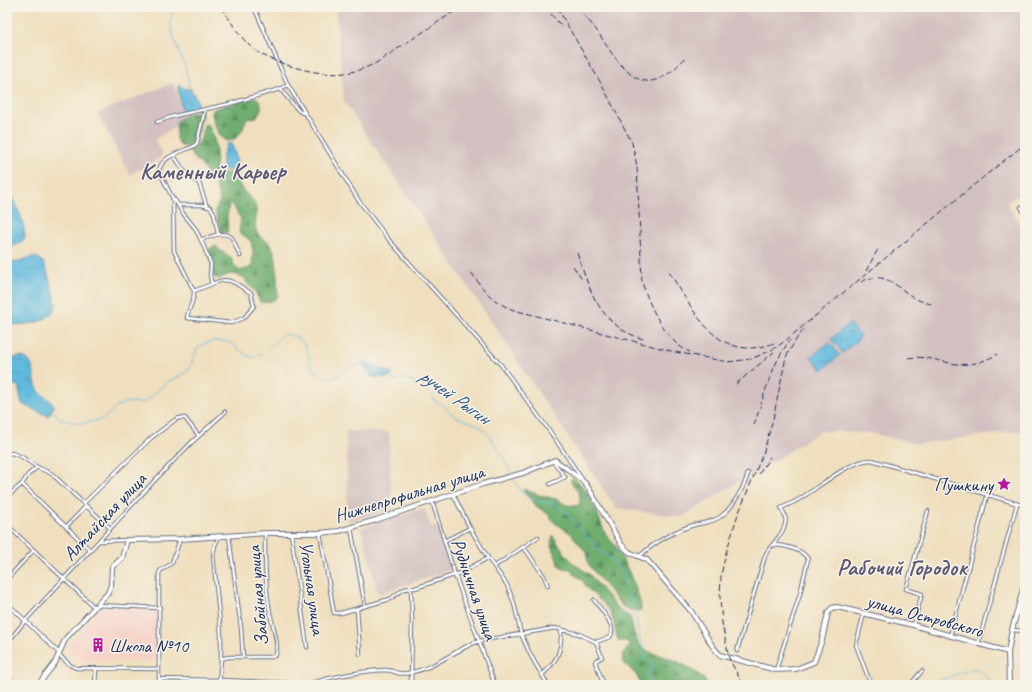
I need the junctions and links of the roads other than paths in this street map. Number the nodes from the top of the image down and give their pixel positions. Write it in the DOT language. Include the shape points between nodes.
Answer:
graph roads {
  1 [pos="254,7"];
  2 [pos="288,85"];
  3 [pos="280,89"];
  4 [pos="205,109"];
  5 [pos="306,114"];
  6 [pos="157,122"];
  7 [pos="174,155"];
  8 [pos="173,198"];
  9 [pos="179,205"];
  10 [pos="207,207"];
  11 [pos="1021,208"];
  12 [pos="1025,214"];
  13 [pos="218,234"];
  14 [pos="201,240"];
  15 [pos="240,256"];
  16 [pos="212,284"];
  17 [pos="194,291"];
  18 [pos="225,412"];
  19 [pos="199,436"];
  20 [pos="7,454"];
  21 [pos="553,461"];
  22 [pos="37,467"];
  23 [pos="748,473"];
  24 [pos="585,483"];
  25 [pos="22,484"];
  26 [pos="550,484"];
  27 [pos="453,494"];
  28 [pos="987,496"];
  29 [pos="7,497"];
  30 [pos="432,501"];
  31 [pos="1017,504"];
  32 [pos="85,505"];
  33 [pos="1025,506"];
  34 [pos="928,511"];
  35 [pos="7,525"];
  36 [pos="66,527"];
  37 [pos="110,528"];
  38 [pos="351,528"];
  39 [pos="470,528"];
  40 [pos="320,533"];
  41 [pos="265,534"];
  42 [pos="291,534"];
  43 [pos="229,536"];
  44 [pos="219,537"];
  45 [pos="538,537"];
  46 [pos="180,539"];
  47 [pos="127,540"];
  48 [pos="100,541"];
  49 [pos="444,541"];
  50 [pos="773,545"];
  51 [pos="523,546"];
  52 [pos="34,550"];
  53 [pos="91,551"];
  54 [pos="640,556"];
  55 [pos="488,558"];
  56 [pos="495,566"];
  57 [pos="455,575"];
  58 [pos="64,579"];
  59 [pos="7,580"];
  60 [pos="1025,582"];
  61 [pos="548,586"];
  62 [pos="411,589"];
  63 [pos="594,600"];
  64 [pos="7,604"];
  65 [pos="96,606"];
  66 [pos="365,606"];
  67 [pos="160,608"];
  68 [pos="357,609"];
  69 [pos="864,613"];
  70 [pos="25,621"];
  71 [pos="913,625"];
  72 [pos="561,629"];
  73 [pos="1012,630"];
  74 [pos="1025,631"];
  75 [pos="521,634"];
  76 [pos="950,636"];
  77 [pos="479,641"];
  78 [pos="596,642"];
  79 [pos="7,643"];
  80 [pos="978,644"];
  81 [pos="307,647"];
  82 [pos="737,651"];
  83 [pos="1008,652"];
  84 [pos="58,654"];
  85 [pos="360,654"];
  86 [pos="243,657"];
  87 [pos="221,660"];
  88 [pos="158,668"];
  89 [pos="96,669"];
  90 [pos="776,670"];
  91 [pos="922,670"];
  92 [pos="7,673"];
  93 [pos="412,673"];
  94 [pos="542,675"];
  95 [pos="158,679"];
  96 [pos="219,680"];
  97 [pos="7,683"];
  98 [pos="13,684"];
  99 [pos="25,685"];
  100 [pos="38,685"];
  101 [pos="95,685"];
  102 [pos="159,685"];
  103 [pos="219,685"];
  104 [pos="294,685"];
  105 [pos="305,685"];
  106 [pos="411,685"];
  107 [pos="495,685"];
  108 [pos="548,685"];
  109 [pos="604,685"];
  110 [pos="871,685"];
  111 [pos="910,685"];
  112 [pos="1009,685"];
  1 -- 2 [label="street"];
  2 -- 3 [label="street"];
  2 -- 5 [label="street"];
  3 -- 4 [label="street"];
  3 -- 5 [label="street" via="299,112"];
  4 -- 6 [label="street"];
  4 -- 7 [label="street" via="197,143"];
  5 -- 24 [label="street" via="366,212 501,365"];
  7 -- 8 [label="street" via="162,163 159,171"];
  7 -- 10 [label="street" via="185,172 199,183"];
  8 -- 9 [label="street"];
  8 -- 17 [label="street" via="174,251"];
  9 -- 10 [label="street"];
  9 -- 14 [label="street"];
  10 -- 13 [label="street" via="212,209"];
  11 -- 12 [label="street"];
  13 -- 14 [label="street"];
  13 -- 15 [label="street" via="230,236"];
  14 -- 16 [label="street" via="211,264"];
  16 -- 17 [label="street"];
  16 -- 17 [label="street" via="225,279 234,283 251,293 254,306 244,318 231,323 187,318"];
  18 -- 19 [label="street, Алтайская улица"];
  19 -- 32 [label="street" via="187,421 182,418 175,420 151,438"];
  19 -- 37 [label="street, Алтайская улица"];
  20 -- 22 [label="street" via="22,457"];
  21 -- 24 [label="street" via="560,463"];
  21 -- 26 [label="street" via="565,477"];
  21 -- 27 [label="street, Нижнепрофильная улица"];
  22 -- 25 [label="street"];
  22 -- 32 [label="street" via="52,474"];
  23 -- 54 [label="street" via="730,507 720,517 676,533"];
  24 -- 54 [label="street" via="621,544 629,552"];
  25 -- 29 [label="street"];
  25 -- 36 [label="street"];
  27 -- 30 [label="street, Нижнепрофильная улица"];
  27 -- 39 [label="street"];
  28 -- 31 [label="street"];
  28 -- 50 [label="street" via="865,460 852,465 799,500 781,508 786,521 782,533"];
  28 -- 76 [label="street"];
  30 -- 38 [label="street, Нижнепрофильная улица"];
  30 -- 49 [label="street, Рудничная улица"];
  31 -- 33 [label="street"];
  31 -- 80 [label="street"];
  32 -- 36 [label="street"];
  32 -- 37 [label="street"];
  34 -- 71 [label="street" via="906,589 922,594"];
  35 -- 52 [label="street"];
  36 -- 53 [label="street"];
  37 -- 48 [label="street, Алтайская улица"];
  38 -- 40 [label="street, Нижнепрофильная улица"];
  38 -- 66 [label="street"];
  39 -- 49 [label="street"];
  39 -- 55 [label="street"];
  40 -- 42 [label="street, Нижнепрофильная улица"];
  40 -- 68 [label="street" via="334,613"];
  41 -- 42 [label="street, Нижнепрофильная улица"];
  41 -- 43 [label="street, Нижнепрофильная улица"];
  41 -- 86 [label="street, Забойная улица" via="265,573 277,651 272,657"];
  42 -- 81 [label="street, Угольная улица"];
  43 -- 44 [label="street, Нижнепрофильная улица"];
  43 -- 86 [label="street"];
  44 -- 46 [label="street, Нижнепрофильная улица"];
  44 -- 87 [label="street" via="213,555 221,629"];
  45 -- 51 [label="street"];
  46 -- 47 [label="street, Нижнепрофильная улица"];
  46 -- 67 [label="street" via="172,562 159,574"];
  47 -- 48 [label="street, Нижнепрофильная улица"];
  47 -- 65 [label="street" via="122,558 112,567 110,589"];
  48 -- 53 [label="street, Алтайская улица"];
  49 -- 57 [label="street, Рудничная улица"];
  50 -- 82 [label="street" via="766,552"];
  50 -- 90 [label="street" via="802,552 808,559 800,594"];
  51 -- 56 [label="street"];
  51 -- 61 [label="street"];
  52 -- 58 [label="street"];
  52 -- 59 [label="street"];
  53 -- 58 [label="street, Алтайская улица"];
  54 -- 90 [label="street" via="647,560 691,611 717,653"];
  55 -- 56 [label="street"];
  55 -- 57 [label="street"];
  56 -- 75 [label="street" via="512,595"];
  57 -- 62 [label="street"];
  57 -- 77 [label="street, Рудничная улица"];
  58 -- 65 [label="street"];
  58 -- 70 [label="street, Алтайская улица"];
  60 -- 73 [label="street"];
  62 -- 66 [label="street"];
  62 -- 93 [label="street"];
  63 -- 78 [label="street" via="611,624 612,630 610,637"];
  64 -- 70 [label="street"];
  65 -- 67 [label="street"];
  65 -- 84 [label="street" via="67,637"];
  66 -- 68 [label="street"];
  67 -- 88 [label="street"];
  68 -- 85 [label="street"];
  69 -- 71 [label="street, улица Островского"];
  69 -- 90 [label="street, улица Островского" via="834,607 828,613 818,656 814,662 796,668"];
  69 -- 110 [label="street" via="856,645"];
  70 -- 79 [label="street, Алтайская улица"];
  70 -- 84 [label="street"];
  71 -- 76 [label="street, улица Островского"];
  72 -- 75 [label="street" via="551,628"];
  72 -- 78 [label="street"];
  72 -- 94 [label="street" via="558,657"];
  73 -- 74 [label="street, улица Островского"];
  73 -- 83 [label="street"];
  75 -- 77 [label="street"];
  75 -- 94 [label="street" via="530,656"];
  76 -- 80 [label="street, улица Островского"];
  77 -- 93 [label="street"];
  77 -- 107 [label="street, Рудничная улица"];
  78 -- 109 [label="street" via="602,657 595,662"];
  80 -- 83 [label="street, улица Островского"];
  83 -- 112 [label="street"];
  84 -- 89 [label="street" via="76,668"];
  84 -- 100 [label="street"];
  86 -- 87 [label="street" via="228,657"];
  87 -- 96 [label="street"];
  88 -- 89 [label="street"];
  88 -- 95 [label="street"];
  89 -- 101 [label="street"];
  91 -- 111 [label="street"];
  92 -- 98 [label="street"];
  93 -- 105 [label="street" via="388,670 349,675"];
  93 -- 106 [label="street"];
  94 -- 108 [label="street"];
  95 -- 96 [label="street"];
  95 -- 102 [label="street"];
  96 -- 103 [label="street"];
  96 -- 104 [label="street"];
  97 -- 98 [label="highway"];
  98 -- 99 [label="highway"];
}
